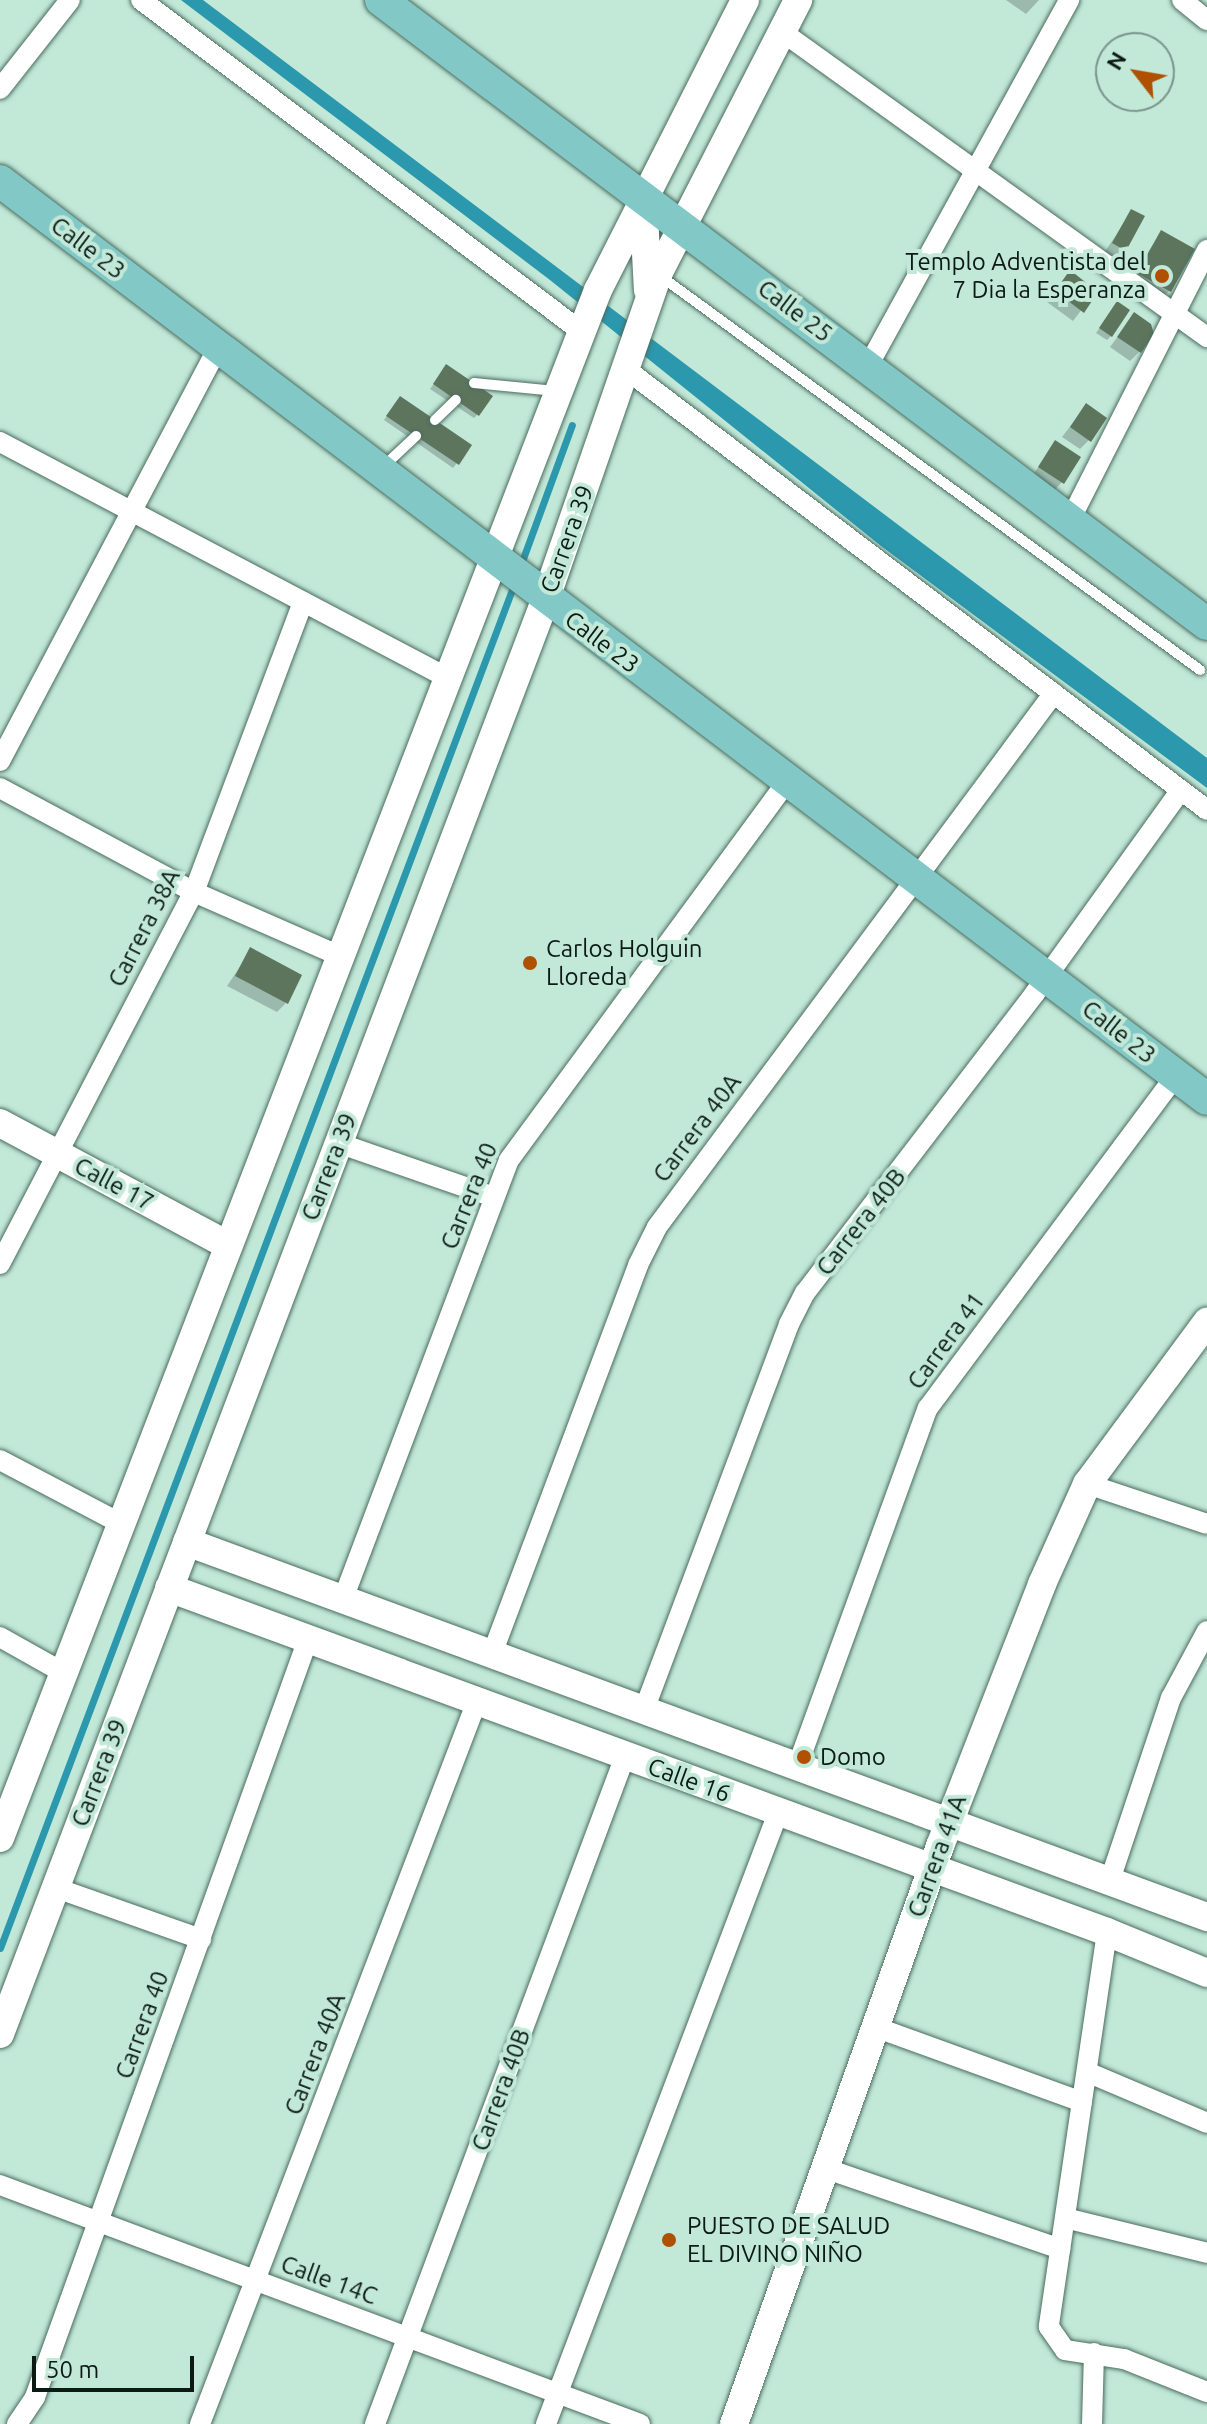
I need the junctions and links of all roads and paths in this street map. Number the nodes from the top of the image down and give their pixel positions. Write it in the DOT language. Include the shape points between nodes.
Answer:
graph roads {
  1 [pos="70,0"];
  2 [pos="141,0"];
  3 [pos="745,0"];
  4 [pos="798,0"];
  5 [pos="1069,0"];
  6 [pos="1182,0"];
  7 [pos="384,1"];
  8 [pos="1207,20"];
  9 [pos="781,31"];
  10 [pos="0,89"];
  11 [pos="973,168"];
  12 [pos="0,181"];
  13 [pos="643,195"];
  14 [pos="679,223"];
  15 [pos="1207,250"];
  16 [pos="648,289"];
  17 [pos="1174,313"];
  18 [pos="584,326"];
  19 [pos="1207,337"];
  20 [pos="218,348"];
  21 [pos="630,361"];
  22 [pos="868,366"];
  23 [pos="474,383"];
  24 [pos="559,391"];
  25 [pos="456,400"];
  26 [pos="435,420"];
  27 [pos="416,436"];
  28 [pos="0,442"];
  29 [pos="380,470"];
  30 [pos="132,511"];
  31 [pos="1070,520"];
  32 [pos="502,564"];
  33 [pos="542,595"];
  34 [pos="303,602"];
  35 [pos="1206,621"];
  36 [pos="1200,670"];
  37 [pos="448,678"];
  38 [pos="1054,693"];
  39 [pos="0,761"];
  40 [pos="786,783"];
  41 [pos="0,788"];
  42 [pos="1181,790"];
  43 [pos="1207,810"];
  44 [pos="917,878"];
  45 [pos="194,892"];
  46 [pos="340,956"];
  47 [pos="1047,976"];
  48 [pos="1176,1075"];
  49 [pos="1207,1099"];
  50 [pos="0,1123"];
  51 [pos="338,1143"];
  52 [pos="58,1154"];
  53 [pos="494,1197"];
  54 [pos="228,1245"];
  55 [pos="0,1264"];
  56 [pos="1207,1322"];
  57 [pos="0,1460"];
  58 [pos="1087,1484"];
  59 [pos="122,1524"];
  60 [pos="1207,1524"];
  61 [pos="187,1542"];
  62 [pos="169,1588"];
  63 [pos="343,1599"];
  64 [pos="1207,1631"];
  65 [pos="0,1637"];
  66 [pos="308,1639"];
  67 [pos="492,1654"];
  68 [pos="64,1673"];
  69 [pos="477,1701"];
  70 [pos="644,1710"];
  71 [pos="625,1756"];
  72 [pos="797,1767"];
  73 [pos="5,1808"];
  74 [pos="778,1813"];
  75 [pos="949,1823"];
  76 [pos="0,1838"];
  77 [pos="932,1870"];
  78 [pos="1110,1880"];
  79 [pos="56,1888"];
  80 [pos="1207,1917"];
  81 [pos="1107,1932"];
  82 [pos="201,1939"];
  83 [pos="1207,1973"];
  84 [pos="875,2027"];
  85 [pos="0,2034"];
  86 [pos="1087,2072"];
  87 [pos="1082,2102"];
  88 [pos="1207,2123"];
  89 [pos="824,2168"];
  90 [pos="0,2185"];
  91 [pos="1065,2218"];
  92 [pos="98,2222"];
  93 [pos="1060,2249"];
  94 [pos="1207,2253"];
  95 [pos="256,2280"];
  96 [pos="409,2337"];
  97 [pos="1094,2353"];
  98 [pos="558,2392"];
  99 [pos="1207,2392"];
  100 [pos="17,2424"];
  101 [pos="200,2424"];
  102 [pos="375,2424"];
  103 [pos="546,2424"];
  104 [pos="640,2424"];
  105 [pos="734,2424"];
  106 [pos="1092,2424"];
  1 -- 10 [label="street"];
  2 -- 18 [label="street"];
  3 -- 13 [label="main road"];
  4 -- 9 [label="main road, Carrera 39"];
  5 -- 11 [label="street"];
  6 -- 8 [label="street"];
  7 -- 13 [label="main road, Calle 25"];
  9 -- 11 [label="street"];
  9 -- 14 [label="main road, Carrera 39"];
  11 -- 17 [label="street"];
  11 -- 22 [label="street"];
  12 -- 20 [label="main road, Calle 23"];
  13 -- 14 [label="main road, Calle 25"];
  13 -- 16 [label="main road, Carrera 39"];
  13 -- 18 [label="main road"];
  14 -- 16 [label="main road, Carrera 39"];
  14 -- 22 [label="main road, Calle 25"];
  15 -- 17 [label="street"];
  16 -- 21 [label="main road, Carrera 39"];
  16 -- 36 [label="lane"];
  17 -- 19 [label="street"];
  17 -- 31 [label="street"];
  18 -- 24 [label="main road"];
  20 -- 29 [label="main road, Calle 23"];
  20 -- 30 [label="street"];
  21 -- 33 [label="main road, Carrera 39"];
  21 -- 38 [label="street"];
  22 -- 31 [label="main road, Calle 25"];
  23 -- 24 [label="lane"];
  24 -- 32 [label="main road"];
  25 -- 26 [label="lane"];
  27 -- 29 [label="lane"];
  28 -- 30 [label="street"];
  29 -- 32 [label="main road, Calle 23"];
  30 -- 34 [label="street"];
  30 -- 39 [label="street"];
  31 -- 35 [label="main road, Calle 25"];
  32 -- 33 [label="main road, Calle 23"];
  32 -- 37 [label="main road"];
  33 -- 40 [label="main road, Calle 23"];
  33 -- 51 [label="main road, Carrera 39"];
  34 -- 37 [label="street"];
  34 -- 45 [label="street, Carrera 38A"];
  37 -- 46 [label="main road"];
  38 -- 42 [label="street"];
  38 -- 44 [label="street, Carrera 40A"];
  40 -- 44 [label="main road, Calle 23"];
  40 -- 53 [label="street, Carrera 40" via="530,1124"];
  41 -- 45 [label="street"];
  42 -- 43 [label="street"];
  42 -- 47 [label="street, Carrera 40B"];
  44 -- 47 [label="main road, Calle 23"];
  44 -- 67 [label="street, Carrera 40A" via="657,1227 638,1265"];
  45 -- 46 [label="street"];
  45 -- 52 [label="street, Carrera 38A"];
  46 -- 54 [label="main road"];
  47 -- 48 [label="main road, Calle 23"];
  47 -- 70 [label="street, Carrera 40B" via="805,1293"];
  48 -- 49 [label="main road, Calle 23"];
  48 -- 72 [label="street, Carrera 41" via="928,1408"];
  50 -- 52 [label="main road, Calle 17"];
  51 -- 53 [label="street"];
  51 -- 61 [label="main road, Carrera 39"];
  52 -- 54 [label="main road, Calle 17"];
  52 -- 55 [label="street, Carrera 38A"];
  53 -- 63 [label="street, Carrera 40"];
  54 -- 59 [label="main road"];
  56 -- 58 [label="main road, Carrera 41A"];
  57 -- 59 [label="street"];
  58 -- 60 [label="street"];
  58 -- 75 [label="main road, Carrera 41A"];
  59 -- 68 [label="main road"];
  61 -- 62 [label="main road, Carrera 39"];
  61 -- 63 [label="main road, Calle 16"];
  62 -- 66 [label="main road, Calle 16"];
  62 -- 79 [label="main road, Carrera 39"];
  63 -- 67 [label="main road, Calle 16"];
  64 -- 78 [label="street" via="1171,1698"];
  65 -- 68 [label="street"];
  66 -- 69 [label="main road, Calle 16"];
  66 -- 82 [label="street, Carrera 40"];
  67 -- 70 [label="main road, Calle 16"];
  68 -- 73 [label="main road"];
  69 -- 71 [label="main road, Calle 16"];
  69 -- 95 [label="street, Carrera 40A"];
  70 -- 72 [label="main road, Calle 16"];
  71 -- 74 [label="main road, Calle 16"];
  71 -- 96 [label="street, Carrera 40B"];
  72 -- 75 [label="main road, Calle 16"];
  73 -- 76 [label="main road"];
  74 -- 77 [label="main road, Calle 16"];
  74 -- 98 [label="street"];
  75 -- 77 [label="main road, Carrera 41A"];
  75 -- 78 [label="main road, Calle 16"];
  77 -- 81 [label="main road, Calle 16"];
  77 -- 84 [label="main road, Carrera 41A"];
  78 -- 80 [label="main road, Calle 16"];
  79 -- 82 [label="street"];
  79 -- 85 [label="main road, Carrera 39"];
  81 -- 83 [label="main road, Calle 16"];
  81 -- 86 [label="street"];
  82 -- 92 [label="street, Carrera 40"];
  84 -- 87 [label="street"];
  84 -- 89 [label="main road, Carrera 41A"];
  86 -- 87 [label="street"];
  86 -- 88 [label="street"];
  87 -- 91 [label="street"];
  89 -- 93 [label="street"];
  89 -- 105 [label="main road, Carrera 41A"];
  90 -- 92 [label="street, Calle 14C"];
  91 -- 93 [label="street"];
  91 -- 94 [label="street"];
  92 -- 95 [label="street, Calle 14C"];
  92 -- 100 [label="street, Carrera 40" via="35,2397"];
  93 -- 97 [label="street" via="1049,2327 1065,2350"];
  95 -- 96 [label="street, Calle 14C"];
  95 -- 101 [label="street, Carrera 40A"];
  96 -- 98 [label="street, Calle 14C"];
  96 -- 102 [label="street, Carrera 40B"];
  97 -- 99 [label="street" via="1177,2376"];
  97 -- 106 [label="street"];
  98 -- 103 [label="street"];
  98 -- 104 [label="street, Calle 14C"];
}
